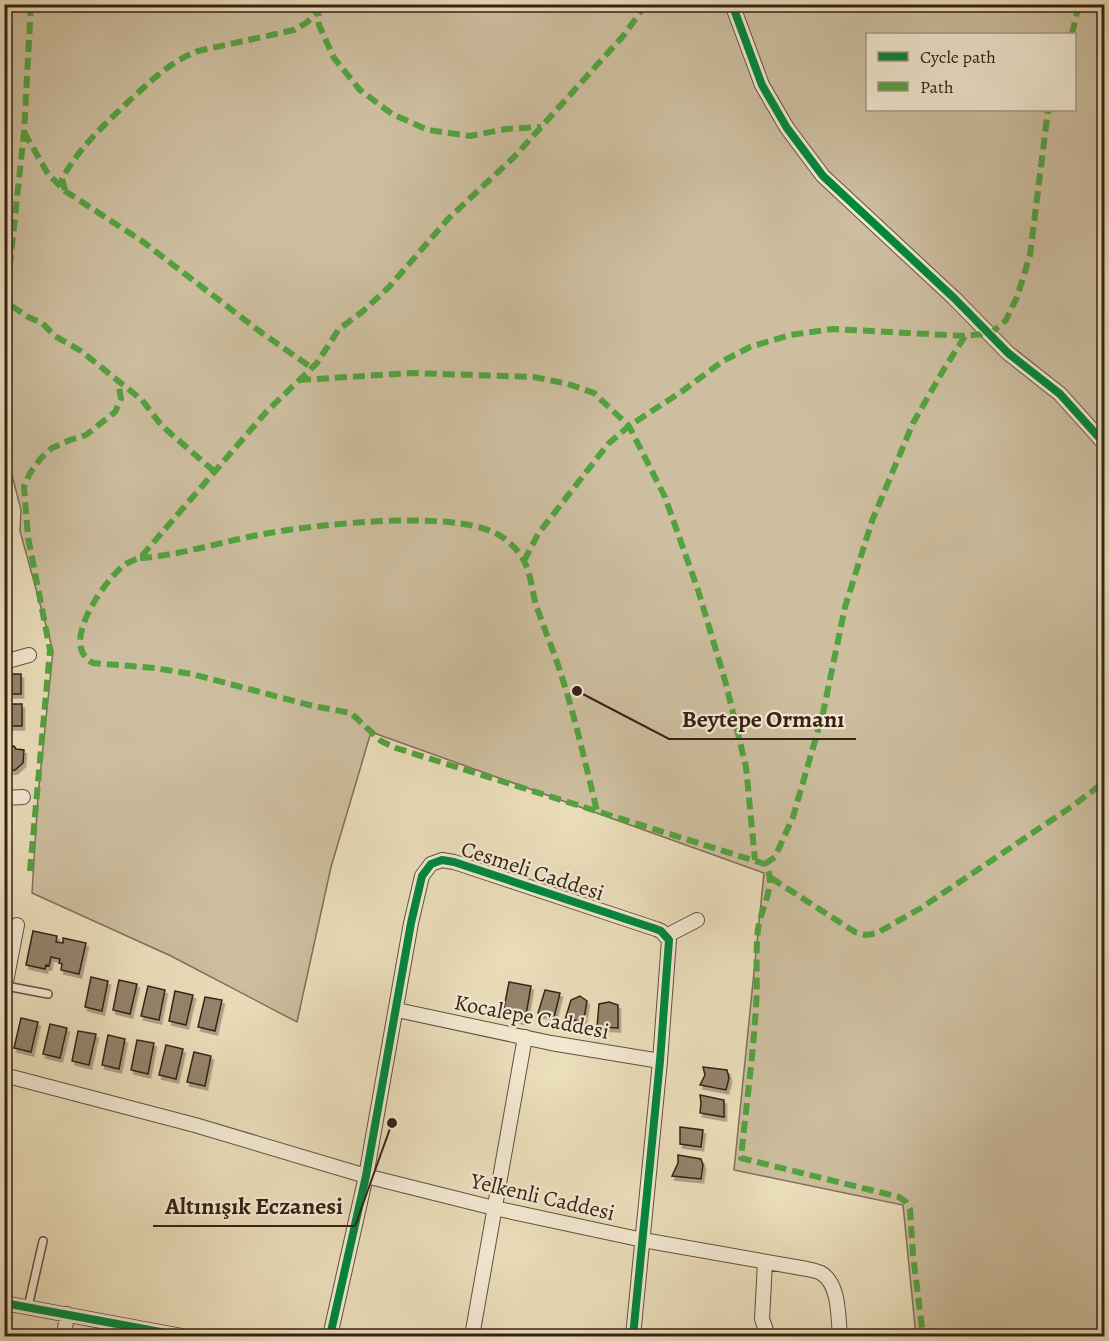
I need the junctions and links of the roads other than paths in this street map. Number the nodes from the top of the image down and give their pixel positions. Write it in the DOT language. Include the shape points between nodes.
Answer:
graph roads {
  1 [pos="732,4"];
  2 [pos="1104,443"];
  3 [pos="29,655"];
  4 [pos="4,662"];
  5 [pos="23,797"];
  6 [pos="4,798"];
  7 [pos="697,920"];
  8 [pos="17,926"];
  9 [pos="666,936"];
  10 [pos="5,989"];
  11 [pos="48,994"];
  12 [pos="397,1010"];
  13 [pos="525,1037"];
  14 [pos="660,1061"];
  15 [pos="4,1076"];
  16 [pos="366,1176"];
  17 [pos="494,1208"];
  18 [pos="643,1240"];
  19 [pos="43,1241"];
  20 [pos="765,1262"];
  21 [pos="4,1303"];
  22 [pos="28,1307"];
  23 [pos="68,1314"];
  24 [pos="64,1336"];
  25 [pos="182,1336"];
  26 [pos="330,1336"];
  27 [pos="472,1336"];
  28 [pos="633,1336"];
  29 [pos="768,1336"];
  30 [pos="840,1336"];
  1 -- 2 [label="street" via="762,84 787,128 824,176 1008,353 1060,394"];
  3 -- 4 [label="street"];
  5 -- 6 [label="street"];
  7 -- 9 [label="street"];
  8 -- 10 [label="street"];
  9 -- 12 [label="street, Cesmeli Caddesi" via="645,925 441,860 430,864 422,876"];
  9 -- 14 [label="street" via="669,940"];
  10 -- 11 [label="lane"];
  12 -- 13 [label="street, Kocalepe Caddesi"];
  12 -- 16 [label="street, Cesmeli Caddesi"];
  13 -- 14 [label="street, Kocalepe Caddesi"];
  13 -- 17 [label="street"];
  14 -- 18 [label="street"];
  15 -- 16 [label="street, Yelkenli Caddesi" via="195,1125"];
  16 -- 17 [label="street, Yelkenli Caddesi"];
  16 -- 26 [label="street, Cesmeli Caddesi"];
  17 -- 18 [label="street, Yelkenli Caddesi"];
  17 -- 27 [label="street"];
  18 -- 20 [label="street, Yelkenli Caddesi"];
  18 -- 28 [label="street"];
  19 -- 22 [label="lane"];
  20 -- 29 [label="street" via="762,1319"];
  20 -- 30 [label="street, Yelkenli Caddesi" via="822,1274 831,1284 837,1304"];
  21 -- 22 [label="street"];
  22 -- 23 [label="street"];
  23 -- 24 [label="street"];
  23 -- 25 [label="street"];
}
